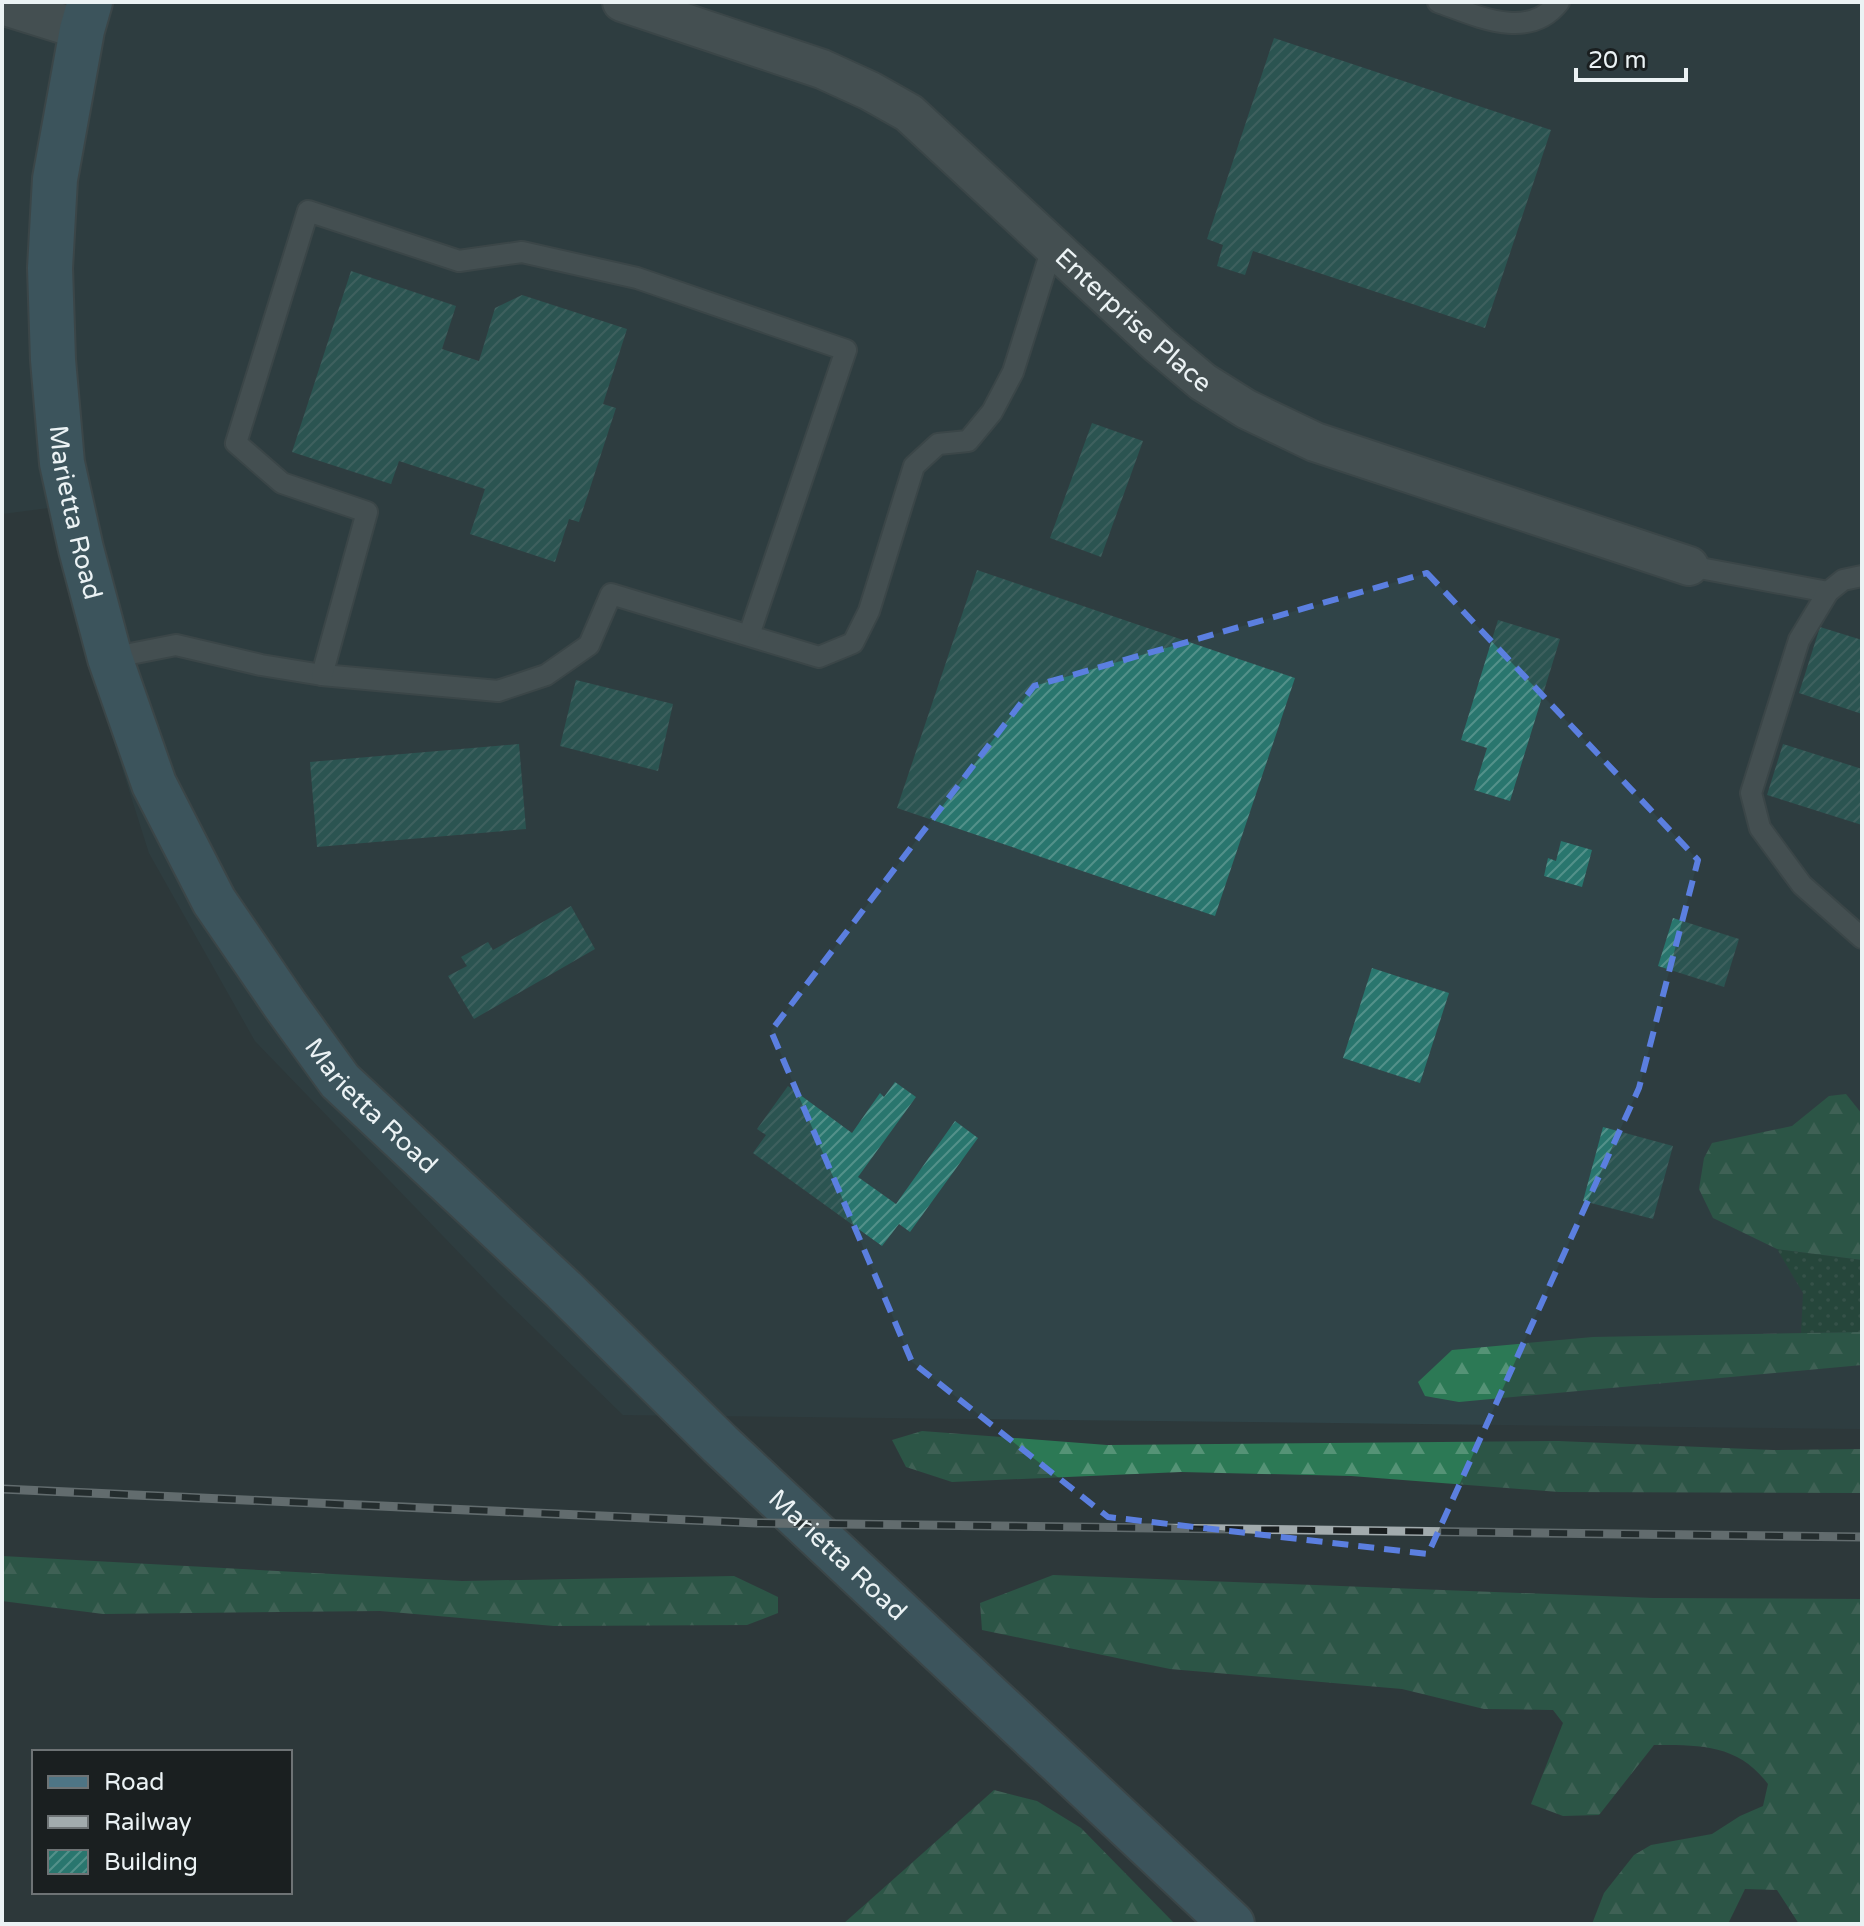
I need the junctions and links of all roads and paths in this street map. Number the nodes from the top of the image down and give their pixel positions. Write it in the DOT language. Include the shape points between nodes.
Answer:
graph roads {
  1 [pos="622,2"];
  2 [pos="1438,2"];
  3 [pos="1559,2"];
  4 [pos="2,5"];
  5 [pos="86,16"];
  6 [pos="1053,245"];
  7 [pos="1689,566"];
  8 [pos="1862,576"];
  9 [pos="1828,592"];
  10 [pos="749,635"];
  11 [pos="110,658"];
  12 [pos="322,675"];
  13 [pos="1862,938"];
  14 [pos="1232,1924"];
  1 -- 6 [label="street, Enterprise Place" via="822,69 870,91 909,113"];
  2 -- 3 [label="lane" via="1502,24 1527,22"];
  4 -- 5 [label="street"];
  5 -- 11 [label="street, Marietta Road" via="55,179 50,268 53,360 62,463"];
  6 -- 7 [label="street, Enterprise Place" via="1170,354 1246,409 1315,442"];
  6 -- 10 [label="lane" via="1013,372 992,412 968,441 938,444 914,466 869,611 853,643 819,657"];
  7 -- 9 [label="lane"];
  8 -- 9 [label="lane" via="1843,580"];
  9 -- 13 [label="lane" via="1799,640 1751,793 1760,828 1802,885"];
  10 -- 12 [label="lane" via="611,594 589,645 546,675 498,691"];
  10 -- 12 [label="lane" via="846,350 637,278 522,252 459,261 308,211 236,443 282,483 367,512"];
  11 -- 12 [label="lane" via="176,645"];
  11 -- 14 [label="street, Marietta Road" via="154,784 214,901 340,1081"];
}
